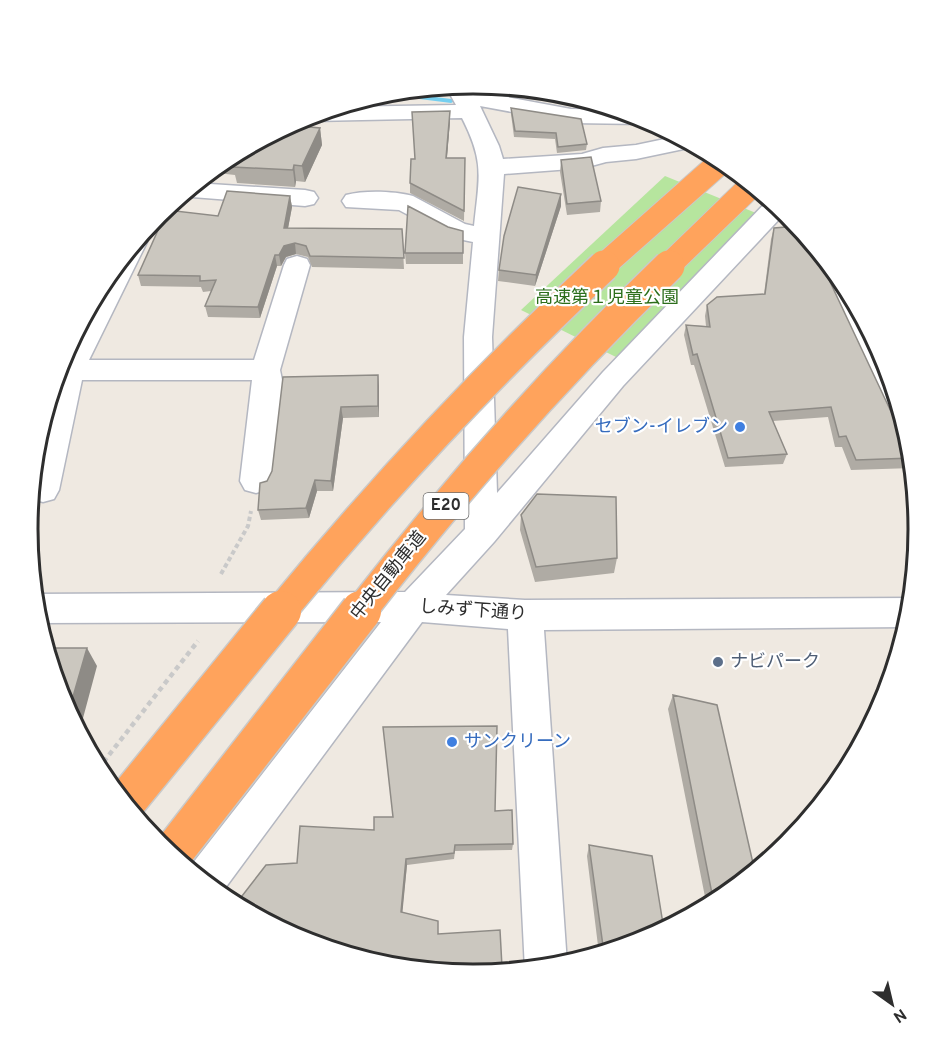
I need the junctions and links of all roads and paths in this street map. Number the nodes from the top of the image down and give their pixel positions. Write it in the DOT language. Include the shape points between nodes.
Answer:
graph roads {
  1 [pos="465,97"];
  2 [pos="357,109"];
  3 [pos="612,117"];
  4 [pos="676,144"];
  5 [pos="584,161"];
  6 [pos="708,163"];
  7 [pos="492,167"];
  8 [pos="715,167"];
  9 [pos="746,190"];
  10 [pos="199,191"];
  11 [pos="305,198"];
  12 [pos="354,201"];
  13 [pos="772,212"];
  14 [pos="486,236"];
  15 [pos="297,265"];
  16 [pos="857,324"];
  17 [pos="873,357"];
  18 [pos="265,369"];
  19 [pos="68,370"];
  20 [pos="59,396"];
  21 [pos="256,481"];
  22 [pos="43,490"];
  23 [pos="482,532"];
  24 [pos="214,607"];
  25 [pos="413,607"];
  26 [pos="45,608"];
  27 [pos="900,612"];
  28 [pos="525,615"];
  29 [pos="104,760"];
  30 [pos="130,797"];
  31 [pos="177,848"];
  32 [pos="209,876"];
  33 [pos="545,958"];
  1 -- 2 [label="street"];
  1 -- 3 [label="street" via="571,116"];
  1 -- 7 [label="street" via="491,151"];
  4 -- 5 [label="street"];
  5 -- 6 [label="street"];
  5 -- 7 [label="street"];
  7 -- 14 [label="street"];
  8 -- 30 [label="highway, bridge" via="590,280 462,406 346,534"];
  9 -- 31 [label="highway, 中央自動車道 / E20, bridge" via="633,300 522,419 398,563"];
  10 -- 11 [label="street"];
  12 -- 14 [label="street" via="404,202 458,231"];
  13 -- 23 [label="street" via="613,378"];
  14 -- 23 [label="street" via="477,337"];
  15 -- 18 [label="street"];
  16 -- 17 [label="street"];
  18 -- 19 [label="street"];
  18 -- 21 [label="street" via="268,385"];
  20 -- 22 [label="street"];
  21 -- 24 [label="path" via="248,526"];
  23 -- 25 [label="street"];
  24 -- 25 [label="street, しみず下通り"];
  24 -- 26 [label="street, しみず下通り"];
  24 -- 29 [label="path"];
  25 -- 28 [label="street, しみず下通り"];
  25 -- 32 [label="street"];
  27 -- 28 [label="street, しみず下通り"];
  28 -- 33 [label="street"];
}
